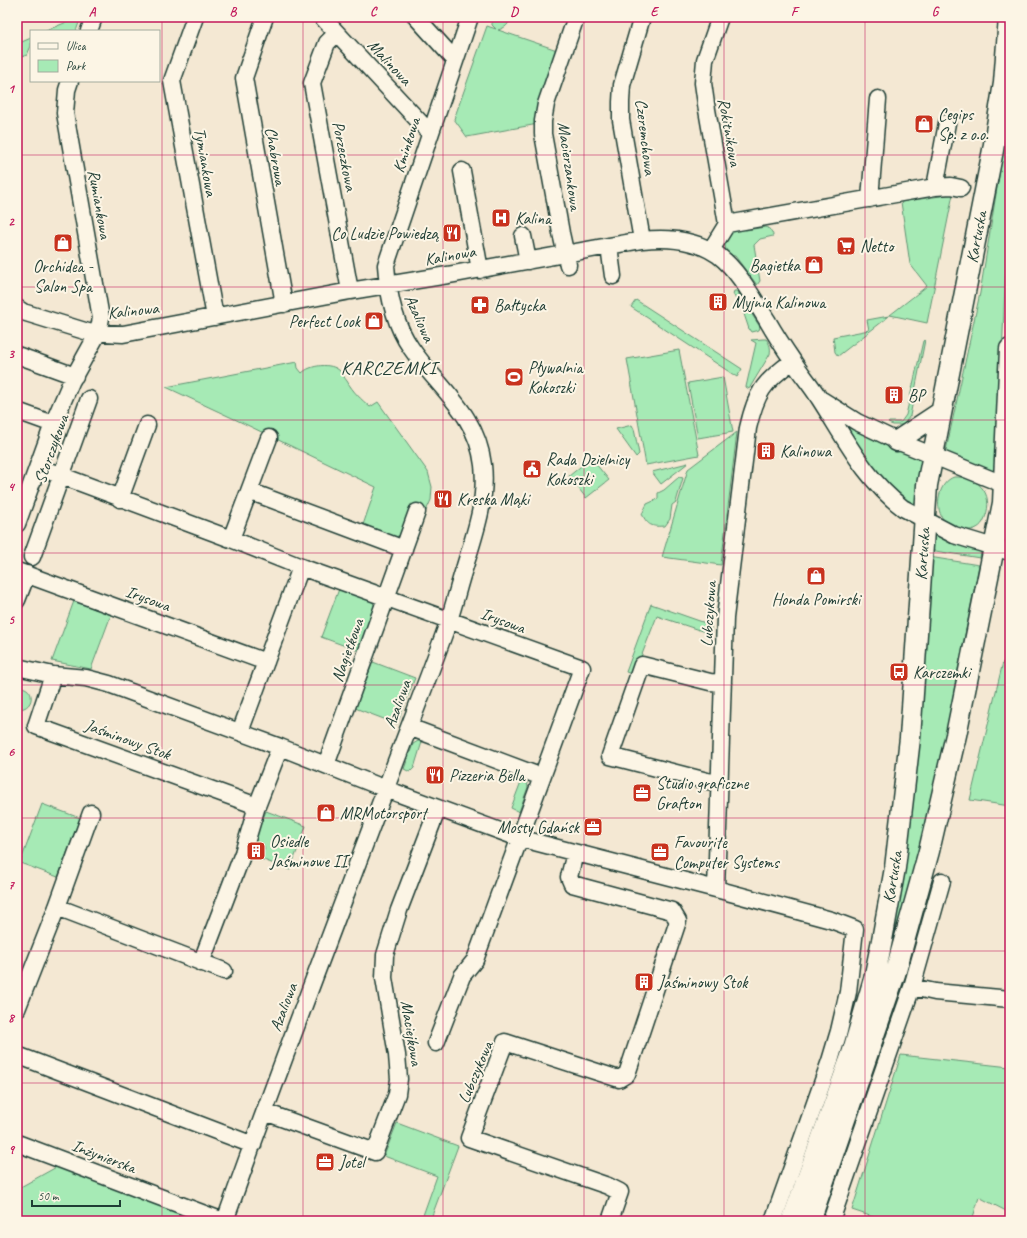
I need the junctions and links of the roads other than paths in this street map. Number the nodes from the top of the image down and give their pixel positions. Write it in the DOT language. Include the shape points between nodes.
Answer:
graph roads {
  1 [pos="94,17"];
  2 [pos="196,17"];
  3 [pos="265,17"];
  4 [pos="322,17"];
  5 [pos="416,17"];
  6 [pos="470,17"];
  7 [pos="576,17"];
  8 [pos="642,17"];
  9 [pos="720,17"];
  10 [pos="1009,17"];
  11 [pos="89,30"];
  12 [pos="337,33"];
  13 [pos="455,60"];
  14 [pos="70,82"];
  15 [pos="878,99"];
  16 [pos="947,123"];
  17 [pos="430,133"];
  18 [pos="462,171"];
  19 [pos="935,187"];
  20 [pos="961,188"];
  21 [pos="870,199"];
  22 [pos="727,224"];
  23 [pos="523,236"];
  24 [pos="642,240"];
  25 [pos="608,246"];
  26 [pos="711,250"];
  27 [pos="566,260"];
  28 [pos="528,261"];
  29 [pos="480,270"];
  30 [pos="613,276"];
  31 [pos="387,286"];
  32 [pos="350,292"];
  33 [pos="284,304"];
  34 [pos="17,308"];
  35 [pos="215,317"];
  36 [pos="98,333"];
  37 [pos="1010,349"];
  38 [pos="17,355"];
  39 [pos="793,361"];
  40 [pos="74,376"];
  41 [pos="819,398"];
  42 [pos="89,399"];
  43 [pos="17,411"];
  44 [pos="941,412"];
  45 [pos="53,424"];
  46 [pos="147,425"];
  47 [pos="269,438"];
  48 [pos="897,441"];
  49 [pos="933,456"];
  50 [pos="38,467"];
  51 [pos="61,476"];
  52 [pos="1007,486"];
  53 [pos="249,491"];
  54 [pos="120,499"];
  55 [pos="417,512"];
  56 [pos="924,519"];
  57 [pos="17,524"];
  58 [pos="231,539"];
  59 [pos="404,549"];
  60 [pos="1002,550"];
  61 [pos="32,557"];
  62 [pos="301,567"];
  63 [pos="22,572"];
  64 [pos="386,597"];
  65 [pos="17,600"];
  66 [pos="448,620"];
  67 [pos="266,662"];
  68 [pos="17,667"];
  69 [pos="53,675"];
  70 [pos="723,683"];
  71 [pos="409,727"];
  72 [pos="240,732"];
  73 [pos="280,747"];
  74 [pos="326,765"];
  75 [pos="542,777"];
  76 [pos="719,783"];
  77 [pos="386,788"];
  78 [pos="257,806"];
  79 [pos="438,808"];
  80 [pos="91,813"];
  81 [pos="519,838"];
  82 [pos="575,853"];
  83 [pos="942,881"];
  84 [pos="716,888"];
  85 [pos="57,907"];
  86 [pos="201,963"];
  87 [pos="224,971"];
  88 [pos="912,987"];
  89 [pos="1010,999"];
  90 [pos="17,1009"];
  91 [pos="436,1043"];
  92 [pos="17,1055"];
  93 [pos="265,1112"];
  94 [pos="17,1143"];
  95 [pos="253,1145"];
  96 [pos="224,1221"];
  97 [pos="610,1221"];
  98 [pos="773,1221"];
  99 [pos="792,1221"];
  100 [pos="810,1221"];
  101 [pos="831,1221"];
  1 -- 11 [label="street"];
  2 -- 35 [label="street, Tymiankowa" via="172,81"];
  3 -- 33 [label="street, Chabrowa" via="244,78"];
  4 -- 12 [label="street, Malinowa"];
  5 -- 13 [label="street"];
  6 -- 13 [label="street, Kminkowa"];
  7 -- 27 [label="street, Macierzankowa" via="546,104 543,121 543,134"];
  8 -- 24 [label="street, Czeremchowa" via="622,85 621,120"];
  9 -- 22 [label="street, Rokitnikowa" via="704,60 703,83"];
  10 -- 44 [label="main road, Kartuska" via="998,126"];
  12 -- 17 [label="street, Malinowa"];
  12 -- 32 [label="street, Porzeczkowa" via="327,43 312,83"];
  13 -- 17 [label="street, Kminkowa"];
  14 -- 36 [label="street, Rumiankowa" via="65,113 101,318"];
  15 -- 21 [label="street"];
  16 -- 19 [label="street"];
  17 -- 31 [label="street, Kminkowa" via="386,265"];
  18 -- 29 [label="street"];
  19 -- 20 [label="street"];
  19 -- 21 [label="street"];
  21 -- 22 [label="street"];
  22 -- 26 [label="street"];
  23 -- 28 [label="street"];
  24 -- 25 [label="street, Kalinowa"];
  24 -- 26 [label="street, Kalinowa" via="676,239"];
  25 -- 27 [label="street, Kalinowa"];
  25 -- 30 [label="street"];
  26 -- 39 [label="street, Kalinowa" via="732,268"];
  27 -- 28 [label="street, Kalinowa"];
  28 -- 29 [label="street, Kalinowa"];
  29 -- 31 [label="street, Kalinowa"];
  31 -- 32 [label="street, Kalinowa"];
  31 -- 66 [label="street, Azaliowa" via="404,337 468,419 476,435 483,465 484,485 480,512"];
  32 -- 33 [label="street, Kalinowa"];
  33 -- 35 [label="street, Kalinowa"];
  34 -- 36 [label="street, Kalinowa" via="23,312"];
  35 -- 36 [label="street, Kalinowa" via="123,334"];
  36 -- 40 [label="street, Storczykowa"];
  37 -- 52 [label="main road"];
  38 -- 40 [label="street"];
  39 -- 41 [label="street, Kalinowa"];
  39 -- 70 [label="street, Lubczykowa" via="765,384 755,401 748,428 724,618"];
  40 -- 45 [label="street, Storczykowa"];
  41 -- 48 [label="street, Kalinowa" via="856,422"];
  41 -- 56 [label="street, Kalinowa" via="868,475 903,508"];
  42 -- 51 [label="street, Storczykowa"];
  43 -- 45 [label="street, Storczykowa"];
  44 -- 48 [label="main road"];
  44 -- 49 [label="main road, Kartuska"];
  45 -- 50 [label="street, Storczykowa"];
  46 -- 54 [label="street"];
  47 -- 53 [label="street"];
  48 -- 49 [label="street, Kalinowa"];
  49 -- 52 [label="street, Kalinowa"];
  49 -- 56 [label="main road, Kartuska"];
  50 -- 51 [label="street, Irysowa"];
  50 -- 57 [label="street, Storczykowa"];
  51 -- 54 [label="street, Irysowa"];
  51 -- 61 [label="street, Storczykowa"];
  52 -- 60 [label="main road, Kartuska" via="1003,503"];
  53 -- 58 [label="street"];
  53 -- 59 [label="street"];
  54 -- 58 [label="street, Irysowa"];
  55 -- 59 [label="street, Nagietkowa"];
  56 -- 60 [label="street, Kalinowa" via="954,535"];
  56 -- 99 [label="main road, Kartuska" via="910,738 895,868 880,948 874,979 852,1054"];
  58 -- 62 [label="street, Irysowa"];
  59 -- 64 [label="street, Nagietkowa"];
  60 -- 100 [label="main road, Kartuska" via="929,851 895,974"];
  62 -- 64 [label="street, Irysowa"];
  62 -- 67 [label="street"];
  63 -- 65 [label="street"];
  63 -- 67 [label="street, Irysowa"];
  64 -- 66 [label="street, Irysowa"];
  64 -- 74 [label="street, Nagietkowa"];
  66 -- 71 [label="street, Azaliowa"];
  66 -- 75 [label="street, Irysowa" via="582,668"];
  67 -- 72 [label="street"];
  68 -- 69 [label="street"];
  69 -- 72 [label="street" via="86,678 109,684"];
  69 -- 78 [label="street, Jaśminowy Stok" via="36,726"];
  70 -- 76 [label="street, Lubczykowa"];
  70 -- 76 [label="street" via="642,665 610,756"];
  71 -- 75 [label="street"];
  71 -- 77 [label="street, Azaliowa"];
  72 -- 73 [label="street"];
  73 -- 74 [label="street"];
  73 -- 78 [label="street"];
  74 -- 77 [label="street"];
  75 -- 81 [label="street, Irysowa"];
  76 -- 84 [label="street, Lubczykowa"];
  77 -- 79 [label="street"];
  77 -- 93 [label="street, Azaliowa"];
  78 -- 86 [label="street" via="243,853"];
  79 -- 81 [label="street"];
  79 -- 93 [label="street, Maciejkowa" via="384,955 384,978 399,1079 397,1094 375,1152"];
  80 -- 85 [label="street"];
  81 -- 82 [label="street"];
  81 -- 91 [label="street" via="475,960 462,976"];
  82 -- 84 [label="street"];
  82 -- 97 [label="street, Lubczykowa" via="570,877 572,884 672,911 678,921 627,1074 619,1079 505,1042 469,1138 620,1192"];
  83 -- 88 [label="street"];
  84 -- 98 [label="street" via="855,929 848,992 839,1031"];
  85 -- 86 [label="street"];
  85 -- 90 [label="street"];
  86 -- 87 [label="street"];
  88 -- 89 [label="street" via="935,992"];
  88 -- 101 [label="street"];
  92 -- 95 [label="street"];
  93 -- 95 [label="street, Azaliowa"];
  94 -- 96 [label="street, Inżynierska"];
  95 -- 96 [label="street, Azaliowa"];
}
